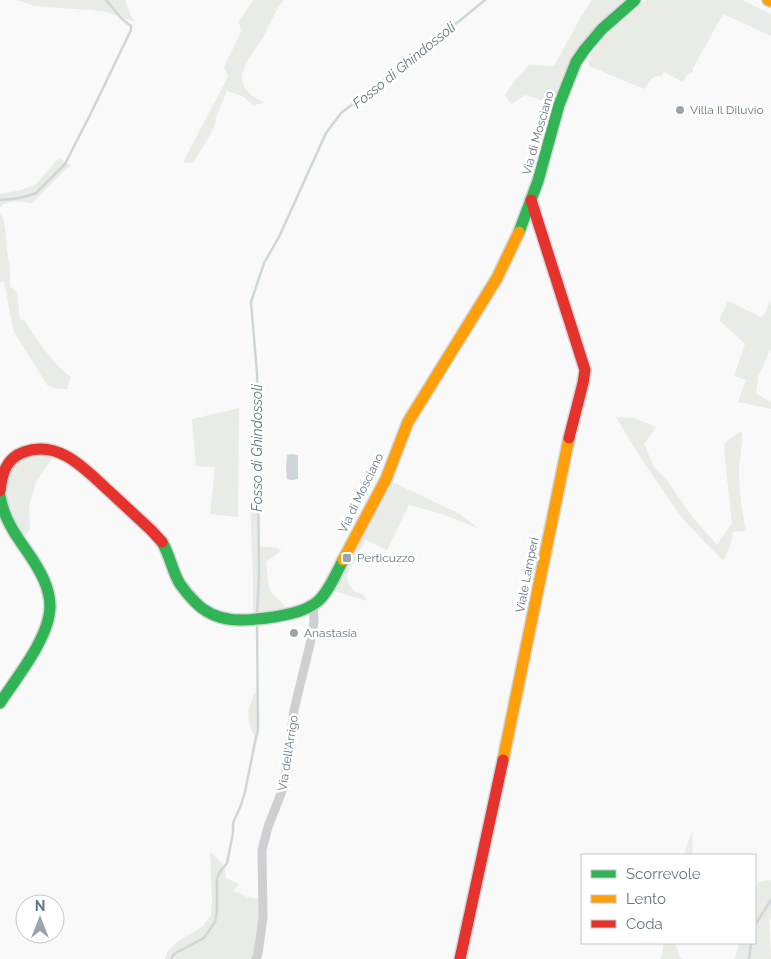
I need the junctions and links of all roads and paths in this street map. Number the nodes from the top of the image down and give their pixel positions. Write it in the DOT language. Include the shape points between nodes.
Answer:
graph roads {
  1 [pos="635,0"];
  2 [pos="531,200"];
  3 [pos="0,491"];
  4 [pos="0,496"];
  5 [pos="313,605"];
  6 [pos="0,703"];
  7 [pos="256,959"];
  8 [pos="460,959"];
  1 -- 2 [label="main road, Via di Mosciano" via="602,29 576,62 559,105"];
  2 -- 5 [label="main road, Via di Mosciano" via="497,278 408,422 386,479 330,583"];
  2 -- 8 [label="main road, Viale Lamperi" via="585,370"];
  3 -- 5 [label="main road, Via di Mosciano" via="1,479 12,458 31,449 54,450 77,462 151,530 163,543 180,584 204,610 238,621 292,614"];
  4 -- 6 [label="main road" via="6,520 38,568 50,607 43,636"];
  5 -- 7 [label="street, Via dell'Arrigo" via="314,622 294,710 284,786 262,850 263,918"];
}
